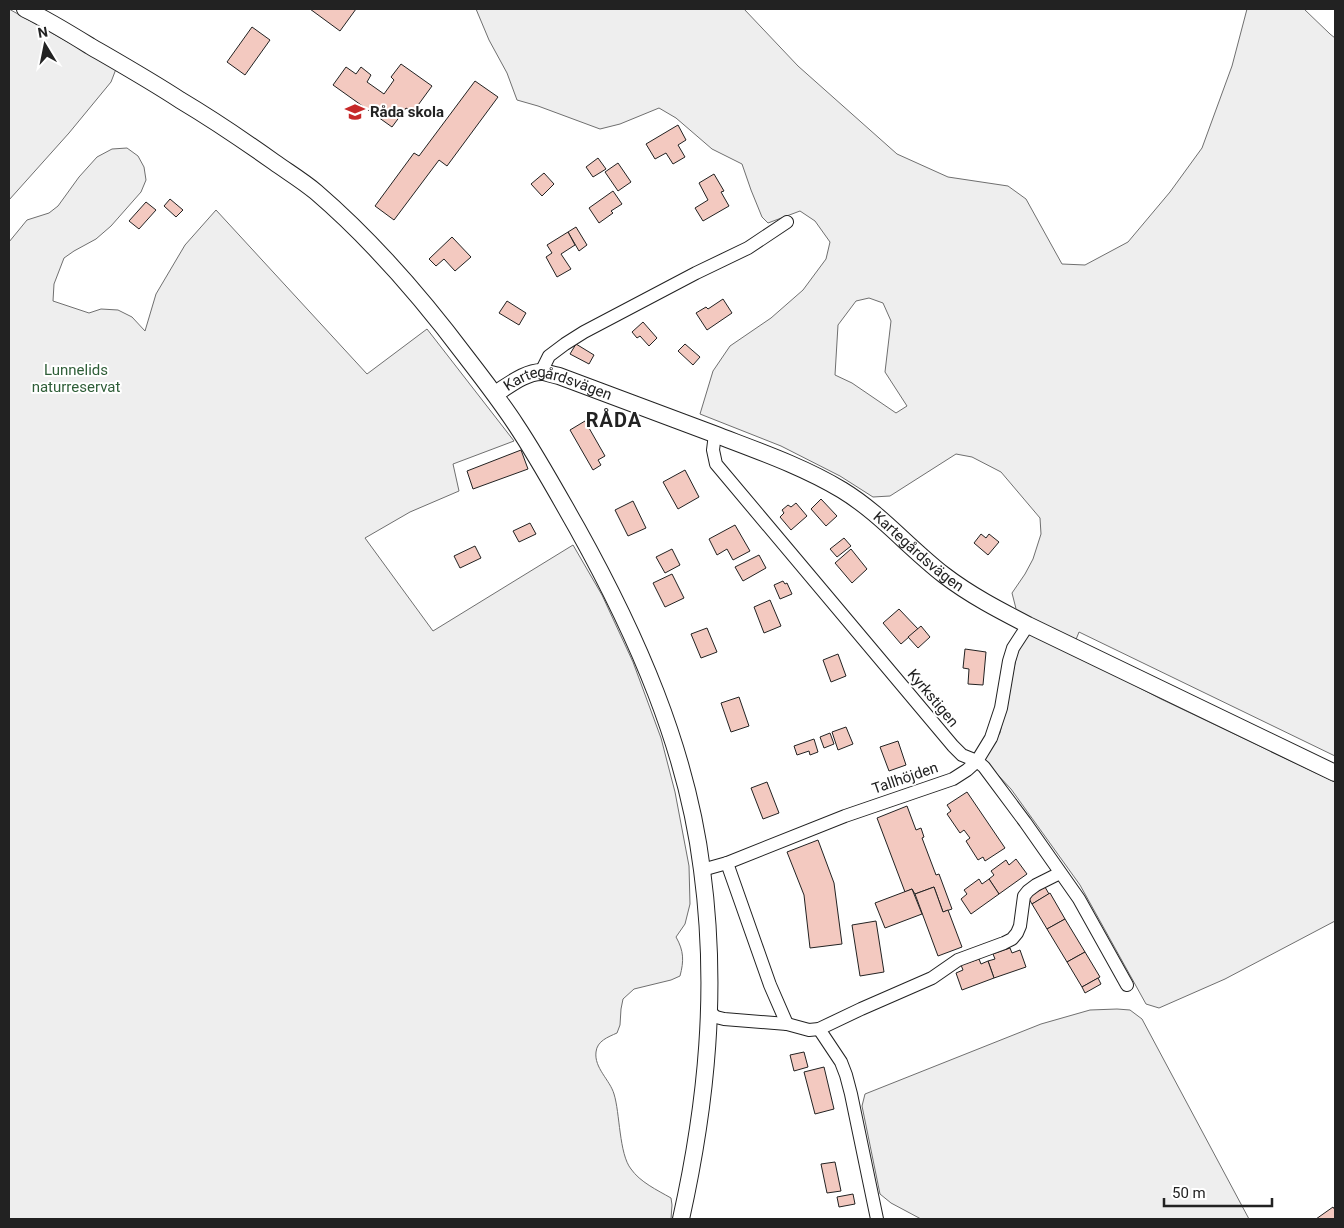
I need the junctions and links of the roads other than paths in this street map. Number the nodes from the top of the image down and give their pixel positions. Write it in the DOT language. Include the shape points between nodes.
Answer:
graph roads {
  1 [pos="25,9"];
  2 [pos="787,222"];
  3 [pos="542,372"];
  4 [pos="495,394"];
  5 [pos="715,434"];
  6 [pos="1028,626"];
  7 [pos="977,761"];
  8 [pos="1335,773"];
  9 [pos="727,863"];
  10 [pos="702,870"];
  11 [pos="1060,873"];
  12 [pos="1127,985"];
  13 [pos="710,1012"];
  14 [pos="787,1024"];
  15 [pos="819,1029"];
  16 [pos="681,1219"];
  17 [pos="877,1219"];
  1 -- 4 [label="street" via="211,119 313,189 408,285"];
  2 -- 3 [label="street" via="748,248 584,332 550,356"];
  3 -- 4 [label="street, Kartegårdsvägen" via="521,378"];
  3 -- 5 [label="street, Kartegårdsvägen"];
  4 -- 10 [label="street" via="581,535 640,654 680,765"];
  5 -- 6 [label="street, Kartegårdsvägen" via="812,472 844,491 867,507 943,574"];
  5 -- 7 [label="street, Kyrkstigen" via="713,450 716,464 953,746 962,755"];
  6 -- 7 [label="street, Tallhöjden" via="1013,648 1001,708 991,738"];
  6 -- 8 [label="street, Kartegårdsvägen"];
  7 -- 9 [label="street, Tallhöjden" via="954,778 845,816"];
  7 -- 11 [label="street, Kyrkstigen"];
  9 -- 10 [label="street, Tallhöjden"];
  9 -- 14 [label="street"];
  10 -- 13 [label="street"];
  11 -- 12 [label="street, Kyrkstigen"];
  11 -- 15 [label="street" via="1036,885 1024,896 1020,926 1012,939 958,960 932,978"];
  13 -- 14 [label="street" via="724,1019"];
  13 -- 16 [label="street" via="701,1114"];
  14 -- 15 [label="street" via="809,1030"];
  15 -- 17 [label="street" via="846,1075"];
}
